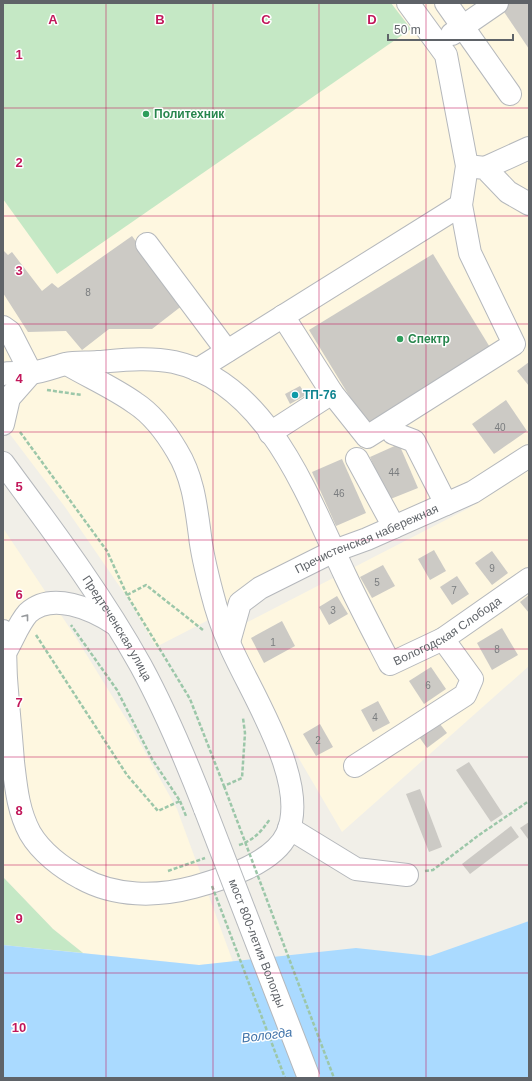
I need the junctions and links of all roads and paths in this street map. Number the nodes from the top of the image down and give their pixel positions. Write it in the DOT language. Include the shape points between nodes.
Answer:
graph roads {
  1 [pos="408,3"];
  2 [pos="446,3"];
  3 [pos="497,3"];
  4 [pos="463,26"];
  5 [pos="438,43"];
  6 [pos="510,94"];
  7 [pos="529,148"];
  8 [pos="476,167"];
  9 [pos="529,204"];
  10 [pos="461,205"];
  11 [pos="147,244"];
  12 [pos="283,316"];
  13 [pos="3,326"];
  14 [pos="227,351"];
  15 [pos="67,364"];
  16 [pos="197,370"];
  17 [pos="3,374"];
  18 [pos="37,381"];
  19 [pos="332,393"];
  20 [pos="86,396"];
  21 [pos="11,427"];
  22 [pos="270,433"];
  23 [pos="393,433"];
  24 [pos="529,456"];
  25 [pos="357,459"];
  26 [pos="3,463"];
  27 [pos="446,504"];
  28 [pos="394,527"];
  29 [pos="334,551"];
  30 [pos="529,579"];
  31 [pos="127,595"];
  32 [pos="24,618"];
  33 [pos="65,621"];
  34 [pos="115,624"];
  35 [pos="202,625"];
  36 [pos="443,639"];
  37 [pos="5,641"];
  38 [pos="229,642"];
  39 [pos="4,674"];
  40 [pos="243,714"];
  41 [pos="250,728"];
  42 [pos="245,733"];
  43 [pos="355,766"];
  44 [pos="224,786"];
  45 [pos="180,801"];
  46 [pos="529,801"];
  47 [pos="196,816"];
  48 [pos="281,821"];
  49 [pos="236,846"];
  50 [pos="200,852"];
  51 [pos="207,858"];
  52 [pos="205,866"];
  53 [pos="163,873"];
  54 [pos="407,875"];
  55 [pos="210,881"];
  56 [pos="285,1078"];
  57 [pos="309,1078"];
  58 [pos="334,1078"];
  1 -- 5 [label="street"];
  2 -- 4 [label="street"];
  3 -- 4 [label="street"];
  4 -- 5 [label="street"];
  4 -- 6 [label="street"];
  5 -- 8 [label="street" via="446,55"];
  7 -- 8 [label="street"];
  8 -- 9 [label="street" via="508,192"];
  8 -- 10 [label="street"];
  10 -- 12 [label="street"];
  10 -- 19 [label="street" via="470,253 514,344 366,437"];
  11 -- 14 [label="street"];
  12 -- 14 [label="street"];
  12 -- 19 [label="street"];
  13 -- 18 [label="street" via="10,332"];
  14 -- 16 [label="street"];
  15 -- 16 [label="street" via="133,359 173,362"];
  15 -- 18 [label="street"];
  15 -- 38 [label="street" via="136,404 161,429 177,451 192,484 204,561"];
  16 -- 22 [label="street" via="225,385 243,399"];
  17 -- 18 [label="street"];
  18 -- 20 [label="path"];
  18 -- 21 [label="street" via="9,398"];
  19 -- 22 [label="street"];
  21 -- 31 [label="path" via="75,505 107,551"];
  22 -- 29 [label="street" via="308,494"];
  23 -- 27 [label="street" via="414,441"];
  24 -- 27 [label="street, Пречистенская набережная" via="473,492"];
  25 -- 28 [label="street"];
  26 -- 34 [label="street, Предтеченская улица" via="79,568"];
  27 -- 28 [label="street, Пречистенская набережная"];
  28 -- 29 [label="street, Пречистенская набережная"];
  29 -- 36 [label="street, Вологодская Слобода" via="390,664"];
  29 -- 38 [label="street, Пречистенская набережная" via="260,588 240,603"];
  30 -- 36 [label="street, Вологодская Слобода"];
  31 -- 35 [label="path" via="146,585 205,632"];
  31 -- 44 [label="path" via="190,699"];
  32 -- 34 [label="street, one-way" via="36,608 57,603 81,607"];
  32 -- 37 [label="street"];
  32 -- 45 [label="path" via="127,775 158,811"];
  33 -- 45 [label="path" via="74,627 117,690 152,759"];
  34 -- 47 [label="street, Предтеченская улица" via="162,708"];
  36 -- 43 [label="street" via="472,679 465,695"];
  37 -- 39 [label="street"];
  38 -- 48 [label="street" via="286,768 294,808"];
  39 -- 48 [label="street" via="20,808 31,835 56,862 83,879 105,889 130,893 183,890 223,878 265,859 278,848 287,834"];
  40 -- 41 [label="path"];
  42 -- 44 [label="path" via="242,778"];
  44 -- 58 [label="path, bridge"];
  45 -- 47 [label="path, bridge"];
  46 -- 54 [label="path" via="433,870"];
  47 -- 57 [label="street, мост 800-летия Вологды, bridge"];
  48 -- 49 [label="path" via="250,841"];
  48 -- 54 [label="street" via="356,869"];
  50 -- 52 [label="path"];
  51 -- 53 [label="path"];
  55 -- 56 [label="path, bridge"];
}
